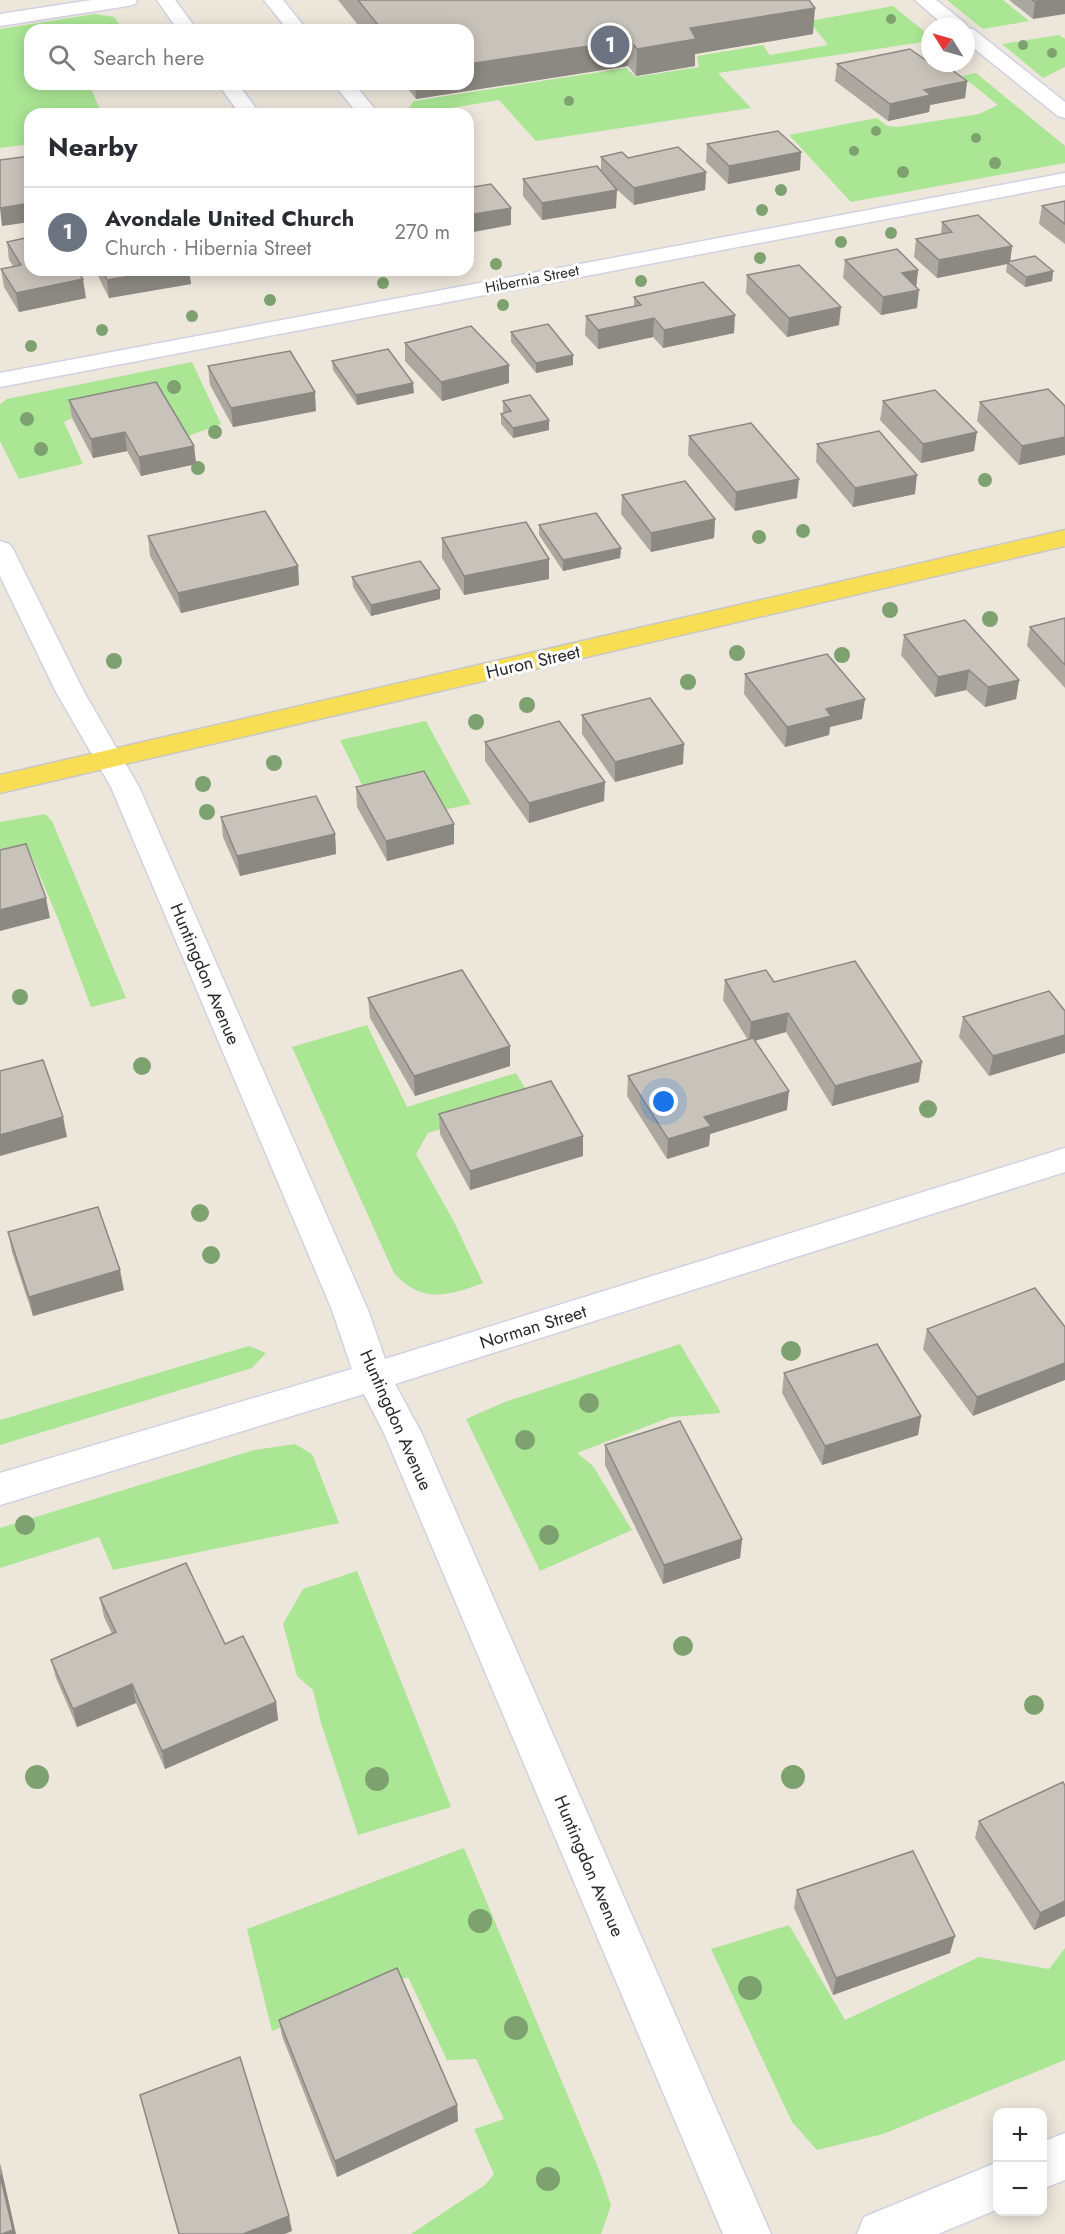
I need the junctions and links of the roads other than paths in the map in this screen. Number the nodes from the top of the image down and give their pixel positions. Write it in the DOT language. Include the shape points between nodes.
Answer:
graph roads {
  1 [pos="128,0"];
  2 [pos="166,0"];
  3 [pos="273,0"];
  4 [pos="924,0"];
  5 [pos="947,18"];
  6 [pos="0,20"];
  7 [pos="184,24"];
  8 [pos="293,24"];
  9 [pos="975,40"];
  10 [pos="232,90"];
  11 [pos="349,90"];
  12 [pos="246,108"];
  13 [pos="364,108"];
  14 [pos="1065,112"];
  15 [pos="1065,179"];
  16 [pos="0,380"];
  17 [pos="1065,538"];
  18 [pos="0,549"];
  19 [pos="108,760"];
  20 [pos="0,784"];
  21 [pos="1065,1160"];
  22 [pos="373,1377"];
  23 [pos="0,1490"];
  24 [pos="1065,2156"];
  25 [pos="1047,2164"];
  26 [pos="993,2187"];
  27 [pos="747,2234"];
  28 [pos="881,2234"];
  1 -- 6 [label="street"];
  2 -- 7 [label="street"];
  3 -- 8 [label="street"];
  4 -- 5 [label="street"];
  9 -- 14 [label="street"];
  10 -- 12 [label="street"];
  11 -- 13 [label="street"];
  15 -- 16 [label="street, Hibernia Street"];
  17 -- 19 [label="main road, Huron Street"];
  18 -- 19 [label="street, Huntingdon Avenue"];
  19 -- 20 [label="main road, Huron Street"];
  19 -- 22 [label="street, Huntingdon Avenue" via="125,787 350,1310"];
  21 -- 22 [label="street, Norman Street"];
  22 -- 23 [label="street, Norman Street"];
  22 -- 27 [label="street, Huntingdon Avenue" via="402,1431"];
  24 -- 25 [label="street"];
  26 -- 28 [label="street"];
}
